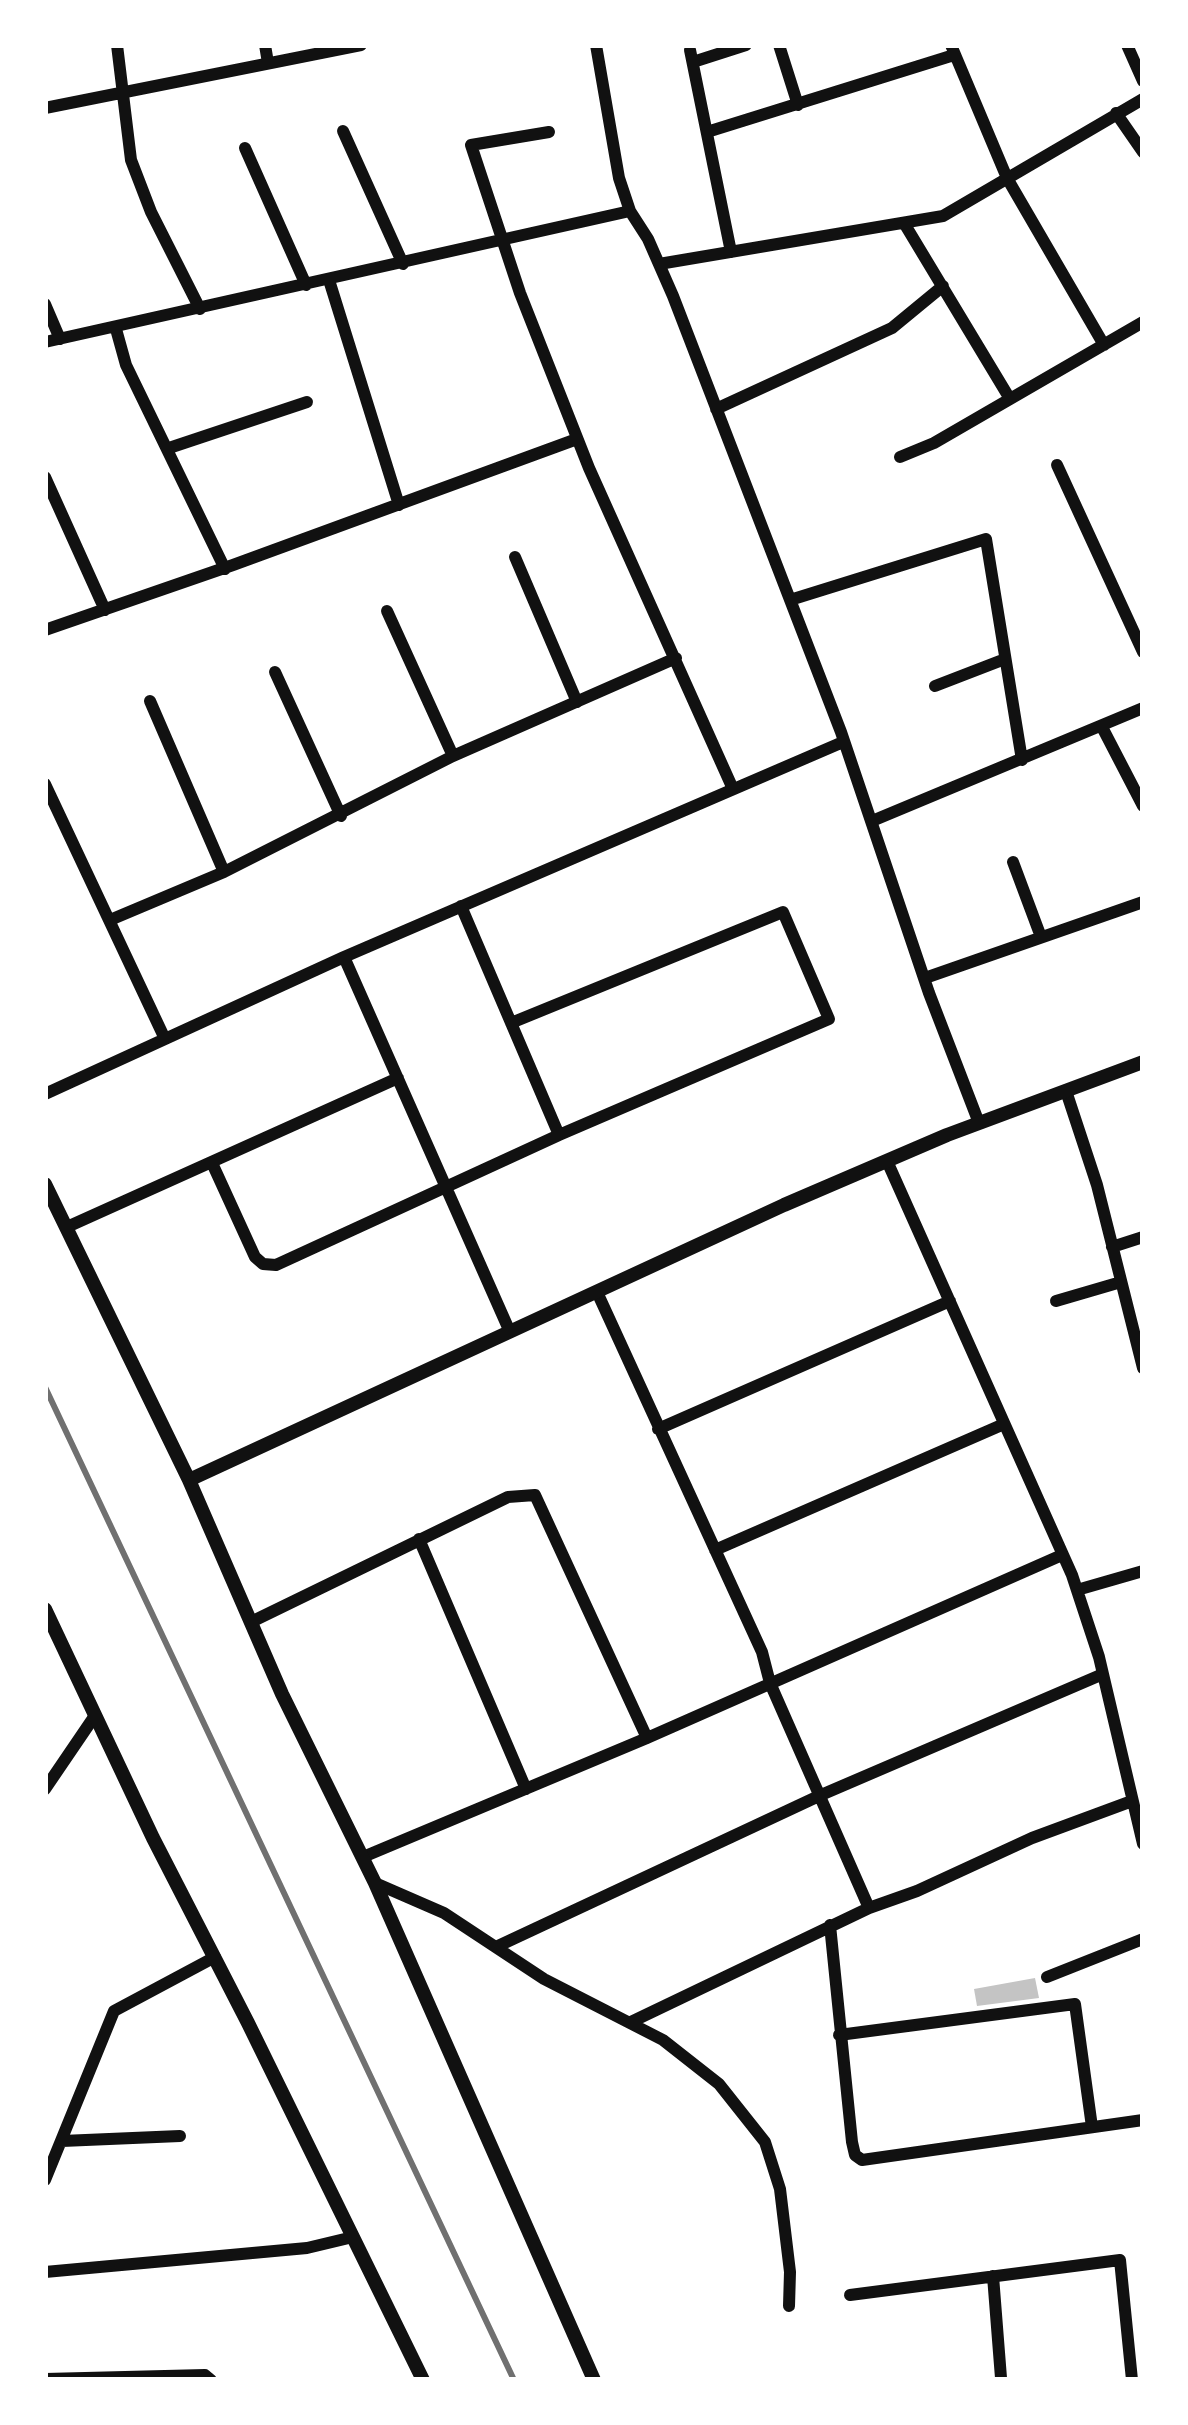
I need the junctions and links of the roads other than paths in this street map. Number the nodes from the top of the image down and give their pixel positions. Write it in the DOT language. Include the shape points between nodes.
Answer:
graph roads {
  1 [pos="117,45"];
  2 [pos="265,45"];
  3 [pos="361,45"];
  4 [pos="596,45"];
  5 [pos="746,45"];
  6 [pos="779,45"];
  7 [pos="1127,45"];
  8 [pos="952,50"];
  9 [pos="268,64"];
  10 [pos="1143,81"];
  11 [pos="125,92"];
  12 [pos="1143,99"];
  13 [pos="798,106"];
  14 [pos="45,108"];
  15 [pos="1116,113"];
  16 [pos="343,131"];
  17 [pos="549,131"];
  18 [pos="707,132"];
  19 [pos="245,148"];
  20 [pos="1143,152"];
  21 [pos="1007,178"];
  22 [pos="630,211"];
  23 [pos="904,223"];
  24 [pos="504,241"];
  25 [pos="731,252"];
  26 [pos="403,263"];
  27 [pos="659,264"];
  28 [pos="329,280"];
  29 [pos="306,285"];
  30 [pos="943,286"];
  31 [pos="45,304"];
  32 [pos="200,309"];
  33 [pos="1143,322"];
  34 [pos="116,329"];
  35 [pos="60,339"];
  36 [pos="45,342"];
  37 [pos="1104,345"];
  38 [pos="1010,399"];
  39 [pos="307,402"];
  40 [pos="716,409"];
  41 [pos="578,439"];
  42 [pos="169,448"];
  43 [pos="900,457"];
  44 [pos="1058,465"];
  45 [pos="45,477"];
  46 [pos="398,505"];
  47 [pos="515,557"];
  48 [pos="224,569"];
  49 [pos="790,600"];
  50 [pos="105,610"];
  51 [pos="387,611"];
  52 [pos="45,630"];
  53 [pos="1143,652"];
  54 [pos="676,658"];
  55 [pos="1005,659"];
  56 [pos="275,672"];
  57 [pos="935,686"];
  58 [pos="150,701"];
  59 [pos="577,702"];
  60 [pos="1143,708"];
  61 [pos="1102,727"];
  62 [pos="843,742"];
  63 [pos="453,756"];
  64 [pos="1022,760"];
  65 [pos="45,784"];
  66 [pos="734,788"];
  67 [pos="1143,806"];
  68 [pos="340,816"];
  69 [pos="872,821"];
  70 [pos="1013,862"];
  71 [pos="224,872"];
  72 [pos="1143,902"];
  73 [pos="461,905"];
  74 [pos="110,920"];
  75 [pos="1041,937"];
  76 [pos="344,956"];
  77 [pos="925,978"];
  78 [pos="511,1023"];
  79 [pos="165,1039"];
  80 [pos="1143,1062"];
  81 [pos="398,1078"];
  82 [pos="1066,1091"];
  83 [pos="45,1094"];
  84 [pos="979,1123"];
  85 [pos="559,1136"];
  86 [pos="887,1160"];
  87 [pos="212,1162"];
  88 [pos="45,1184"];
  89 [pos="446,1189"];
  90 [pos="67,1227"];
  91 [pos="1143,1237"];
  92 [pos="1112,1247"];
  93 [pos="1121,1282"];
  94 [pos="597,1292"];
  95 [pos="950,1301"];
  96 [pos="1055,1301"];
  97 [pos="510,1332"];
  98 [pos="1143,1368"];
  99 [pos="1004,1424"];
  100 [pos="658,1429"];
  101 [pos="188,1480"];
  102 [pos="418,1539"];
  103 [pos="715,1550"];
  104 [pos="1063,1555"];
  105 [pos="1143,1571"];
  106 [pos="1077,1590"];
  107 [pos="45,1609"];
  108 [pos="251,1622"];
  109 [pos="1103,1674"];
  110 [pos="770,1683"];
  111 [pos="94,1717"];
  112 [pos="647,1738"];
  113 [pos="45,1789"];
  114 [pos="526,1790"];
  115 [pos="821,1795"];
  116 [pos="1132,1801"];
  117 [pos="1143,1844"];
  118 [pos="363,1857"];
  119 [pos="375,1883"];
  120 [pos="869,1908"];
  121 [pos="830,1925"];
  122 [pos="1143,1939"];
  123 [pos="499,1946"];
  124 [pos="215,1957"];
  125 [pos="1047,1977"];
  126 [pos="631,2022"];
  127 [pos="839,2035"];
  128 [pos="1143,2120"];
  129 [pos="1092,2127"];
  130 [pos="181,2136"];
  131 [pos="62,2141"];
  132 [pos="45,2180"];
  133 [pos="353,2237"];
  134 [pos="45,2272"];
  135 [pos="993,2276"];
  136 [pos="850,2295"];
  137 [pos="789,2306"];
  138 [pos="1001,2378"];
  139 [pos="45,2379"];
  140 [pos="211,2380"];
  141 [pos="423,2380"];
  142 [pos="594,2380"];
  143 [pos="1132,2380"];
  1 -- 11 [label="street"];
  2 -- 9 [label="street"];
  3 -- 9 [label="street"];
  4 -- 22 [label="street"];
  5 -- 18 [label="street" via="692,56"];
  6 -- 13 [label="street"];
  7 -- 10 [label="street"];
  8 -- 13 [label="street"];
  8 -- 21 [label="street"];
  9 -- 11 [label="street"];
  11 -- 14 [label="street"];
  11 -- 32 [label="street" via="131,160"];
  12 -- 15 [label="street"];
  13 -- 18 [label="street"];
  15 -- 20 [label="street"];
  15 -- 21 [label="street"];
  16 -- 26 [label="street"];
  17 -- 24 [label="street" via="471,145"];
  18 -- 25 [label="street"];
  19 -- 29 [label="street"];
  21 -- 23 [label="street" via="943,216"];
  21 -- 37 [label="street"];
  22 -- 24 [label="street"];
  22 -- 27 [label="street"];
  23 -- 25 [label="street"];
  23 -- 30 [label="street"];
  24 -- 26 [label="street"];
  24 -- 41 [label="street"];
  25 -- 27 [label="street"];
  26 -- 28 [label="street"];
  27 -- 40 [label="street"];
  28 -- 29 [label="street"];
  28 -- 46 [label="street"];
  29 -- 32 [label="street"];
  30 -- 38 [label="street"];
  30 -- 40 [label="street" via="892,328"];
  31 -- 35 [label="street"];
  32 -- 34 [label="street"];
  33 -- 37 [label="street"];
  34 -- 35 [label="street"];
  34 -- 42 [label="street"];
  35 -- 36 [label="street"];
  37 -- 38 [label="street"];
  38 -- 43 [label="street"];
  39 -- 42 [label="street"];
  40 -- 49 [label="street"];
  41 -- 46 [label="street"];
  41 -- 54 [label="street"];
  42 -- 48 [label="street"];
  44 -- 53 [label="street"];
  45 -- 50 [label="street"];
  46 -- 48 [label="street"];
  47 -- 59 [label="street"];
  48 -- 50 [label="street"];
  49 -- 55 [label="street" via="986,539"];
  49 -- 62 [label="street"];
  50 -- 52 [label="street"];
  51 -- 63 [label="street"];
  54 -- 59 [label="street"];
  54 -- 66 [label="street"];
  55 -- 57 [label="street"];
  55 -- 64 [label="street"];
  56 -- 68 [label="street"];
  58 -- 71 [label="street"];
  59 -- 63 [label="street"];
  60 -- 61 [label="street"];
  61 -- 64 [label="street"];
  61 -- 67 [label="street"];
  62 -- 66 [label="street"];
  62 -- 69 [label="street"];
  63 -- 68 [label="street"];
  64 -- 69 [label="street"];
  65 -- 74 [label="street"];
  66 -- 73 [label="street"];
  68 -- 71 [label="street"];
  69 -- 77 [label="street"];
  70 -- 75 [label="street"];
  71 -- 74 [label="street"];
  72 -- 75 [label="street"];
  73 -- 76 [label="street"];
  73 -- 78 [label="street"];
  74 -- 79 [label="street"];
  75 -- 77 [label="street"];
  76 -- 79 [label="street"];
  76 -- 81 [label="street"];
  77 -- 84 [label="street"];
  78 -- 85 [label="street"];
  78 -- 85 [label="street" via="763,918 783,912 787,919 829,1019"];
  79 -- 83 [label="street"];
  80 -- 82 [label="street"];
  81 -- 87 [label="street"];
  81 -- 89 [label="street"];
  82 -- 84 [label="street"];
  82 -- 92 [label="street"];
  84 -- 86 [label="street"];
  85 -- 89 [label="street"];
  86 -- 94 [label="street"];
  86 -- 95 [label="street"];
  87 -- 89 [label="street" via="263,1264"];
  87 -- 90 [label="street"];
  88 -- 90 [label="street"];
  89 -- 97 [label="street"];
  90 -- 101 [label="street"];
  91 -- 92 [label="street"];
  92 -- 93 [label="street"];
  93 -- 96 [label="street"];
  93 -- 98 [label="street"];
  94 -- 97 [label="street"];
  94 -- 100 [label="street"];
  95 -- 99 [label="street"];
  95 -- 100 [label="street"];
  97 -- 101 [label="street"];
  99 -- 103 [label="street"];
  99 -- 104 [label="street"];
  100 -- 103 [label="street"];
  101 -- 108 [label="street"];
  102 -- 108 [label="street"];
  102 -- 112 [label="street" via="508,1497 535,1495"];
  102 -- 114 [label="street"];
  103 -- 110 [label="street"];
  104 -- 106 [label="street"];
  104 -- 110 [label="street"];
  105 -- 106 [label="street"];
  106 -- 109 [label="street"];
  107 -- 111 [label="street"];
  108 -- 118 [label="street"];
  109 -- 115 [label="street"];
  109 -- 116 [label="street"];
  110 -- 112 [label="street"];
  110 -- 115 [label="street"];
  111 -- 113 [label="street"];
  111 -- 124 [label="street"];
  112 -- 114 [label="street"];
  114 -- 118 [label="street"];
  115 -- 120 [label="street"];
  115 -- 123 [label="street"];
  116 -- 117 [label="street"];
  116 -- 120 [label="street"];
  118 -- 119 [label="street"];
  119 -- 123 [label="street"];
  119 -- 142 [label="street"];
  120 -- 121 [label="street"];
  121 -- 126 [label="street"];
  121 -- 127 [label="street"];
  122 -- 125 [label="street"];
  123 -- 126 [label="street" via="544,1979"];
  124 -- 131 [label="street" via="115,2011"];
  124 -- 133 [label="street"];
  126 -- 137 [label="street" via="719,2084 765,2142 780,2189"];
  127 -- 129 [label="street" via="852,2142 862,2160"];
  127 -- 129 [label="street" via="1075,2004"];
  128 -- 129 [label="street"];
  130 -- 131 [label="street"];
  131 -- 132 [label="street"];
  133 -- 134 [label="street"];
  133 -- 141 [label="street"];
  135 -- 136 [label="street"];
  135 -- 138 [label="street"];
  135 -- 143 [label="street" via="1120,2260"];
  139 -- 140 [label="street"];
}
